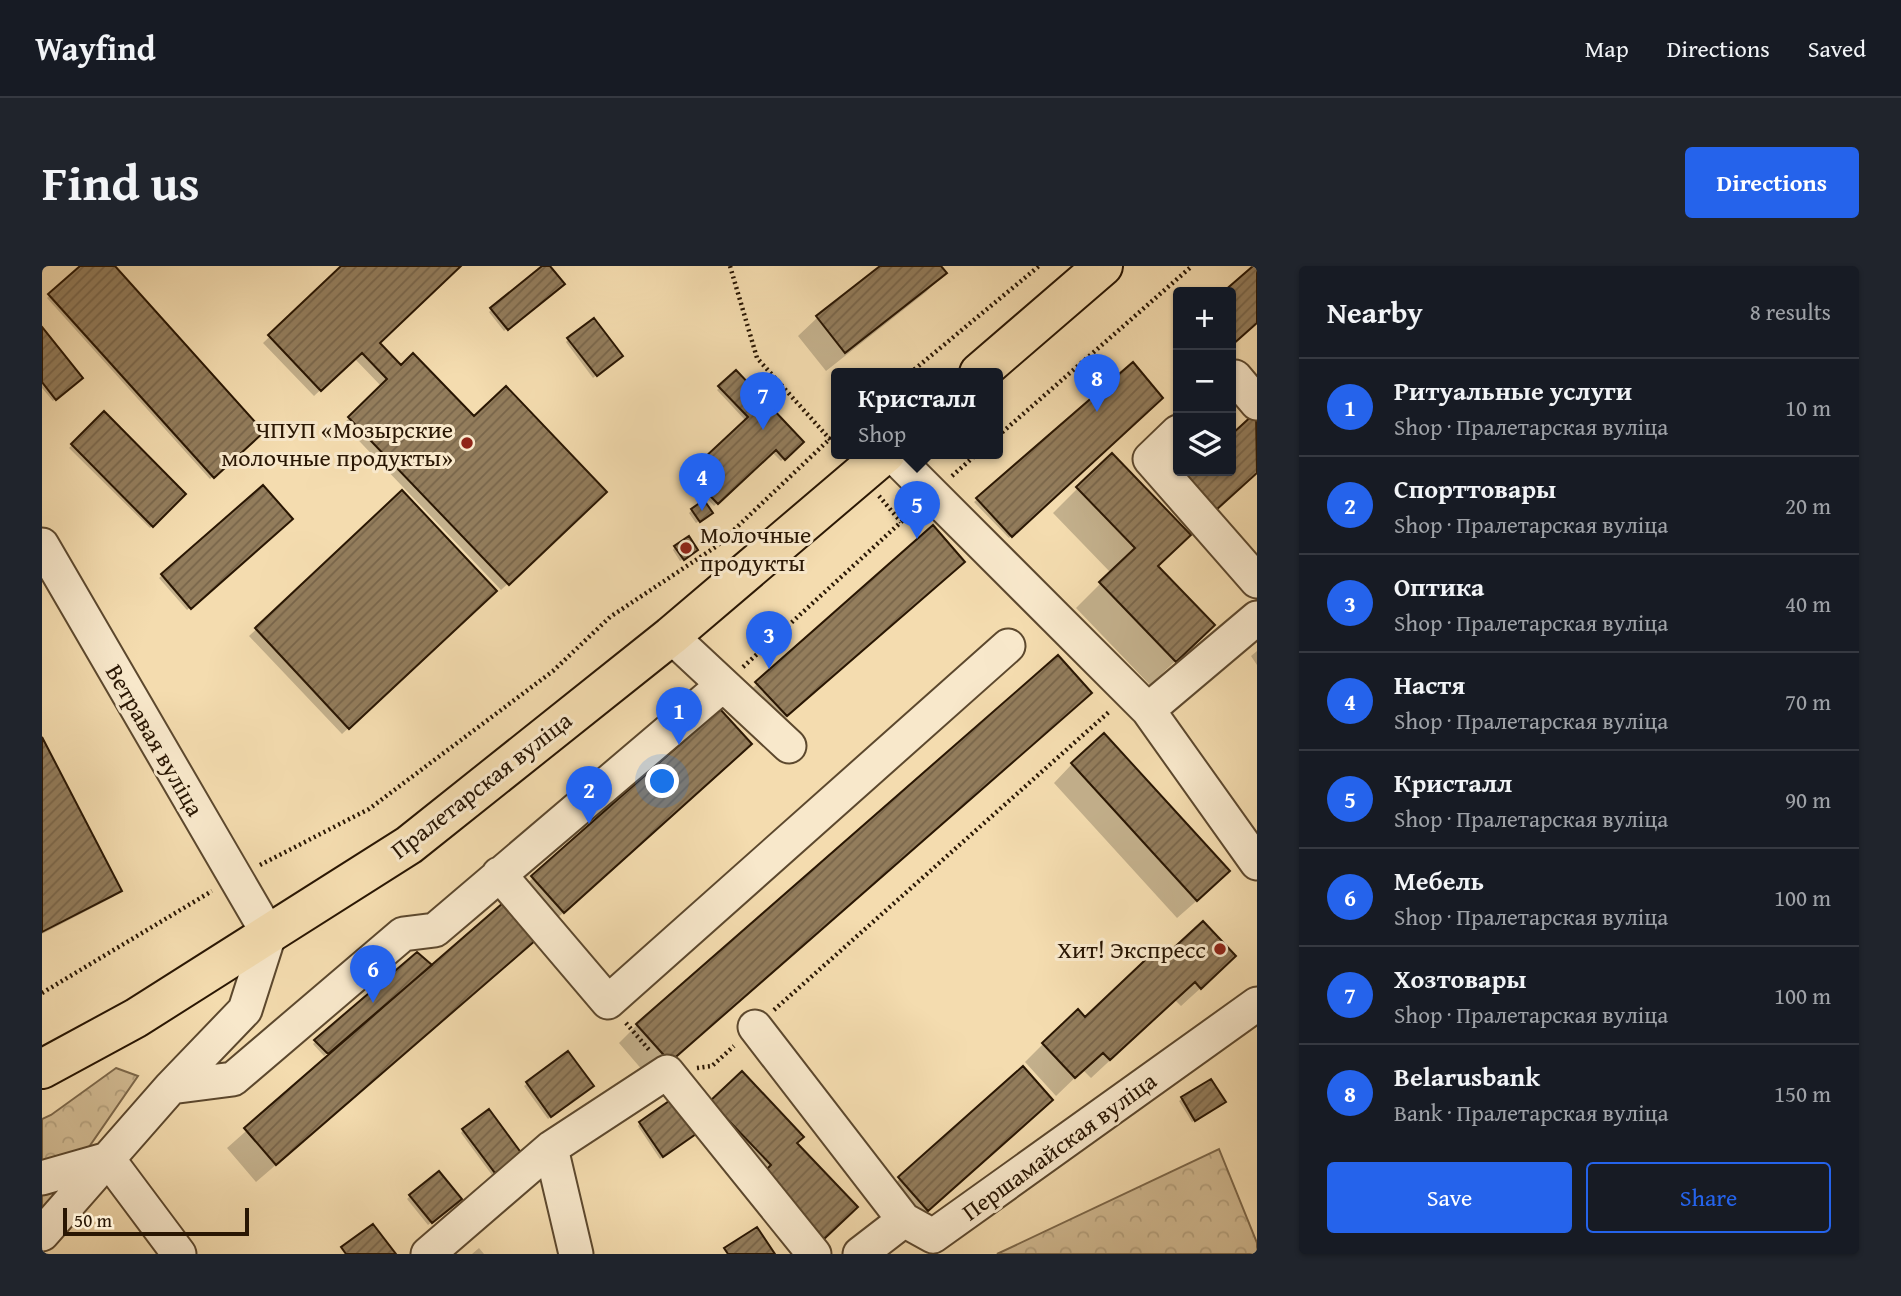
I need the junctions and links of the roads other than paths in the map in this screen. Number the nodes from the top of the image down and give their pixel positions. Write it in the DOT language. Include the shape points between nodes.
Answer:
graph roads {
  1 [pos="1103,266"];
  2 [pos="985,368"];
  3 [pos="1236,378"];
  4 [pos="1257,403"];
  5 [pos="1173,437"];
  6 [pos="879,459"];
  7 [pos="897,459"];
  8 [pos="42,545"];
  9 [pos="1257,581"];
  10 [pos="1257,618"];
  11 [pos="671,636"];
  12 [pos="1008,646"];
  13 [pos="723,685"];
  14 [pos="1140,701"];
  15 [pos="789,746"];
  16 [pos="1257,863"];
  17 [pos="499,874"];
  18 [pos="269,935"];
  19 [pos="1257,1004"];
  20 [pos="755,1027"];
  21 [pos="42,1069"];
  22 [pos="171,1087"];
  23 [pos="551,1149"];
  24 [pos="108,1159"];
  25 [pos="42,1178"];
  26 [pos="904,1220"];
  27 [pos="42,1234"];
  28 [pos="179,1254"];
  29 [pos="428,1254"];
  30 [pos="576,1254"];
  31 [pos="814,1254"];
  32 [pos="860,1254"];
  1 -- 2 [label="main road"];
  3 -- 4 [label="street"];
  5 -- 9 [label="street" via="1150,459"];
  6 -- 11 [label="main road, Пралетарская вуліца"];
  7 -- 14 [label="street"];
  8 -- 18 [label="street, Ветравая вуліца"];
  10 -- 14 [label="street"];
  11 -- 13 [label="street"];
  11 -- 18 [label="main road, Пралетарская вуліца" via="410,845"];
  12 -- 17 [label="street" via="608,1002"];
  13 -- 15 [label="street"];
  13 -- 17 [label="street"];
  14 -- 16 [label="street"];
  17 -- 22 [label="street" via="435,930 403,934 233,1079"];
  18 -- 21 [label="main road, Пралетарская вуліца" via="136,1018"];
  18 -- 22 [label="street" via="245,1010"];
  19 -- 26 [label="street, Першамайская вуліца" via="933,1236"];
  20 -- 26 [label="street"];
  22 -- 24 [label="street"];
  23 -- 29 [label="street"];
  23 -- 30 [label="street"];
  23 -- 31 [label="street" via="667,1072"];
  24 -- 25 [label="street"];
  24 -- 27 [label="street"];
  24 -- 28 [label="street"];
  26 -- 32 [label="street"];
}
